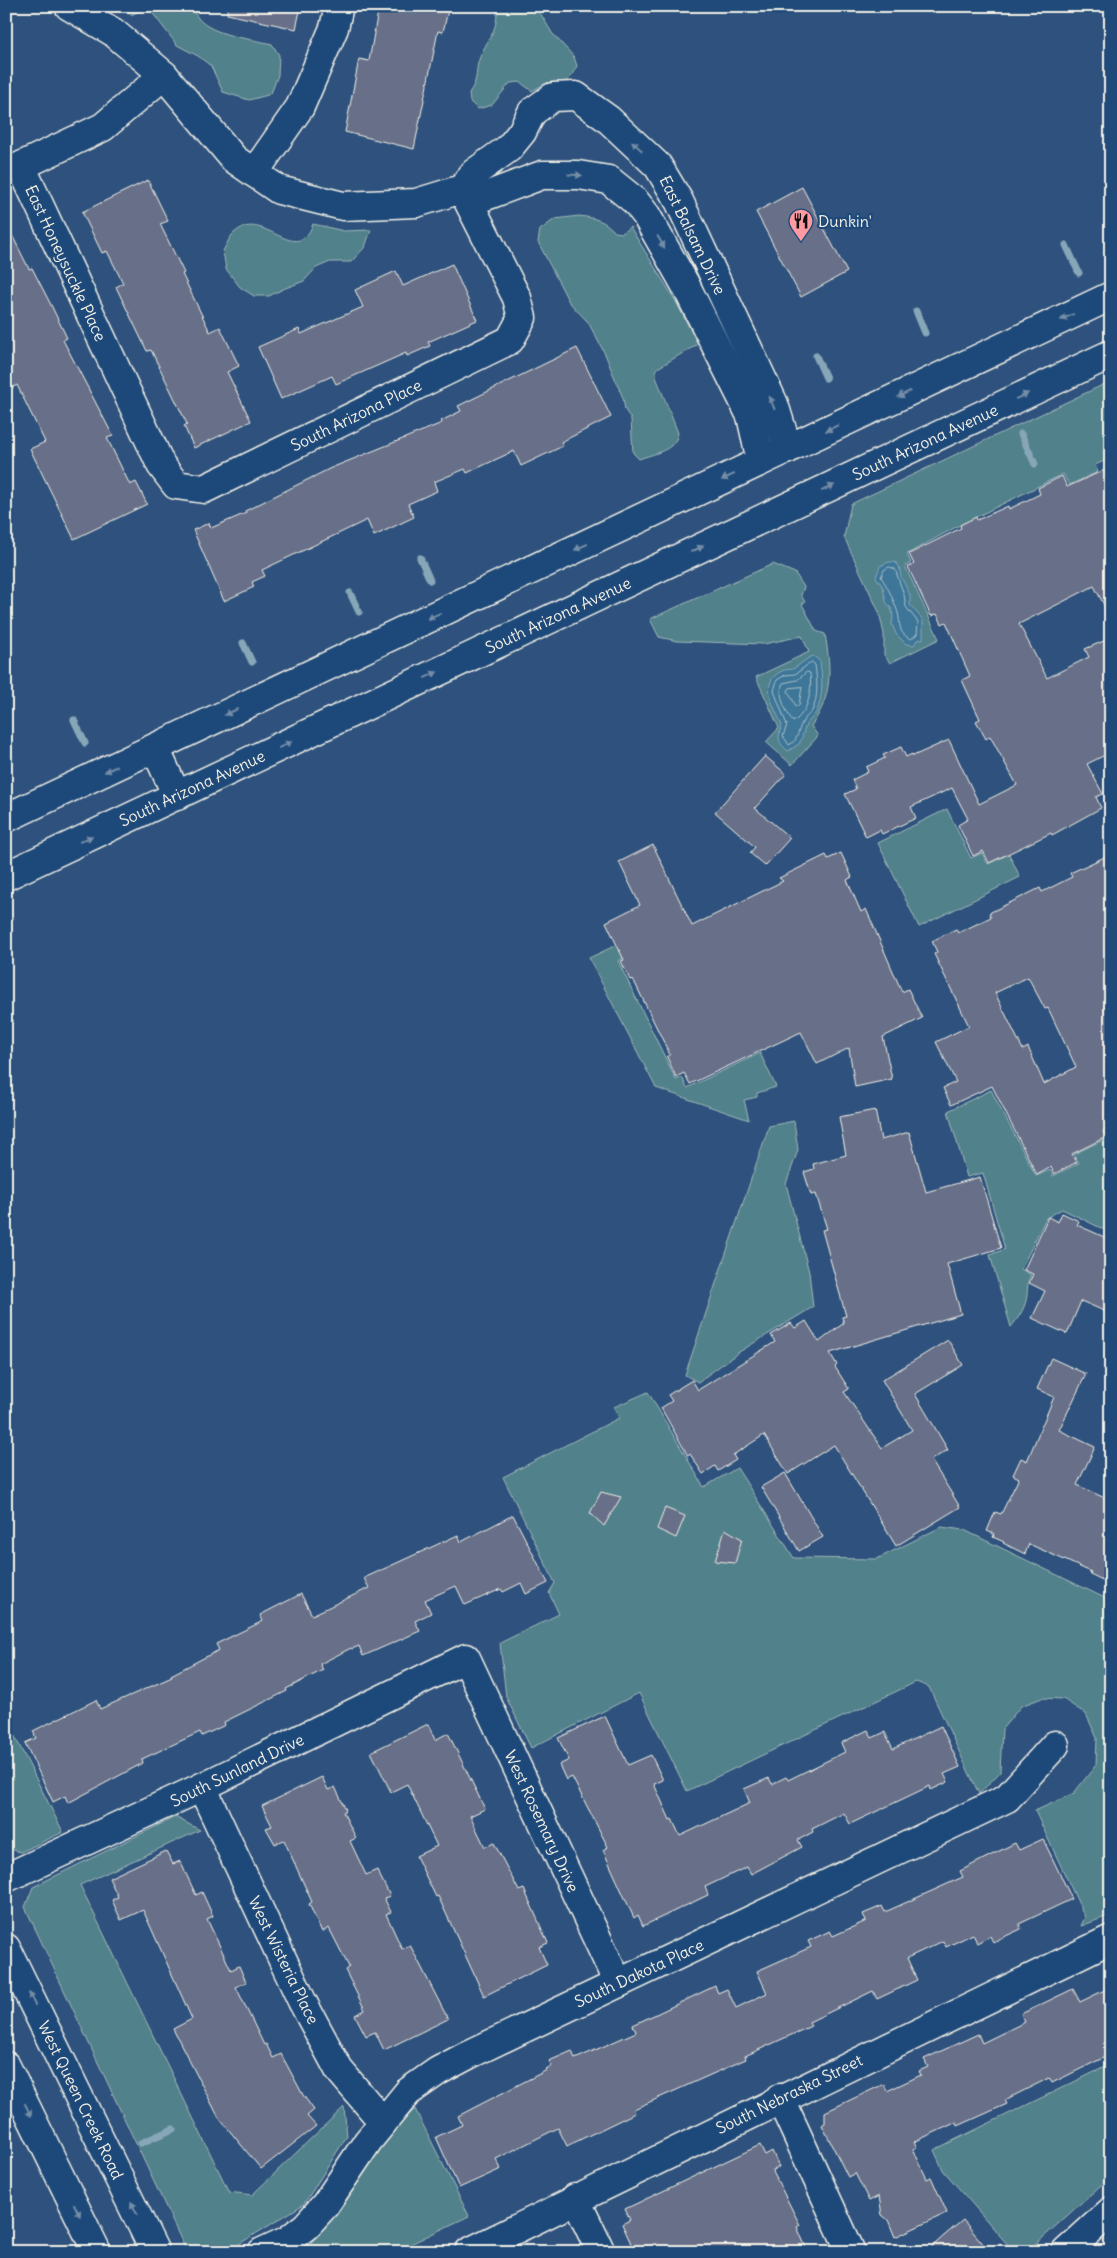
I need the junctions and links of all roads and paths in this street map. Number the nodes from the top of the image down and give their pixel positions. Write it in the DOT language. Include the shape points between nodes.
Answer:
graph roads {
  1 [pos="69,6"];
  2 [pos="339,6"];
  3 [pos="164,75"];
  4 [pos="522,132"];
  5 [pos="254,173"];
  6 [pos="542,175"];
  7 [pos="462,189"];
  8 [pos="1111,296"];
  9 [pos="1111,354"];
  10 [pos="788,449"];
  11 [pos="761,461"];
  12 [pos="176,485"];
  13 [pos="155,748"];
  14 [pos="177,796"];
  15 [pos="6,818"];
  16 [pos="6,876"];
  17 [pos="466,1658"];
  18 [pos="1055,1745"];
  19 [pos="202,1787"];
  20 [pos="6,1878"];
  21 [pos="1111,1939"];
  22 [pos="6,1948"];
  23 [pos="618,1984"];
  24 [pos="6,2066"];
  25 [pos="780,2098"];
  26 [pos="383,2122"];
  27 [pos="575,2198"];
  28 [pos="1111,2211"];
  29 [pos="97,2252"];
  30 [pos="155,2252"];
  31 [pos="262,2252"];
  32 [pos="469,2252"];
  33 [pos="601,2252"];
  34 [pos="851,2252"];
  35 [pos="1066,2252"];
  1 -- 3 [label="street" via="113,32"];
  2 -- 5 [label="street" via="334,28 300,106"];
  3 -- 5 [label="street" via="234,159"];
  3 -- 12 [label="street, East Honeysuckle Place" via="103,127 21,166 161,465"];
  4 -- 6 [label="street" via="529,156"];
  4 -- 7 [label="street, East Balsam Drive" via="496,159 474,173"];
  10 -- 4 [label="street, East Balsam Drive, one-way" via="774,404 679,201 658,166 608,119 576,96 554,97 532,112"];
  5 -- 7 [label="street" via="279,190 343,206 416,203"];
  6 -- 7 [label="street, East Balsam Drive" via="486,196"];
  6 -- 11 [label="street, East Balsam Drive, one-way" via="578,175 609,180 635,201 646,215 685,284 750,416"];
  7 -- 12 [label="street, South Arizona Place" via="517,298 522,318 510,340 204,489"];
  8 -- 10 [label="street, one-way"];
  14 -- 9 [label="street, South Arizona Avenue, one-way"];
  10 -- 11 [label="street"];
  11 -- 13 [label="street, one-way"];
  13 -- 14 [label="street"];
  13 -- 15 [label="street, one-way"];
  16 -- 14 [label="street, South Arizona Avenue, one-way"];
  17 -- 19 [label="street, South Sunland Drive"];
  17 -- 23 [label="street, West Rosemary Drive"];
  18 -- 23 [label="street, South Dakota Place" via="1007,1798"];
  19 -- 20 [label="street, South Sunland Drive"];
  19 -- 26 [label="street, West Wisteria Place" via="302,2001 339,2070"];
  21 -- 25 [label="street, South Nebraska Street"];
  30 -- 22 [label="street, West Queen Creek Road, one-way"];
  23 -- 26 [label="street, South Dakota Place" via="438,2071 408,2092"];
  24 -- 29 [label="street, one-way"];
  25 -- 27 [label="street, South Nebraska Street"];
  25 -- 34 [label="street"];
  26 -- 31 [label="street, South Dakota Place" via="306,2226 288,2240"];
  27 -- 32 [label="street, South Nebraska Street"];
  27 -- 33 [label="street"];
  28 -- 35 [label="street"];
}
